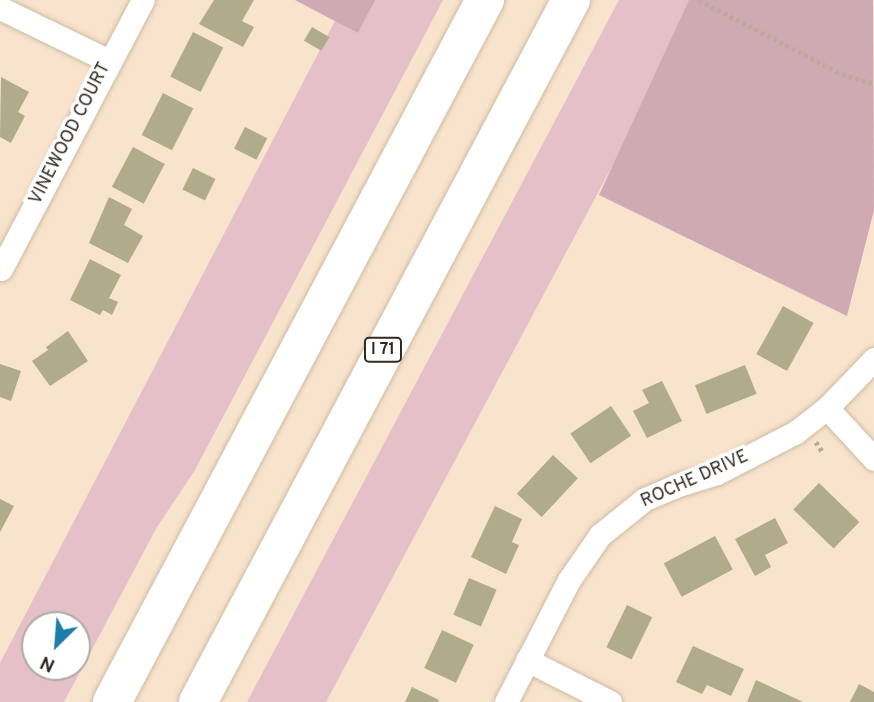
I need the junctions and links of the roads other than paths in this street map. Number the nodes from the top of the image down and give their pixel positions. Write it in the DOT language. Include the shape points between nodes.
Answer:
graph roads {
  1 [pos="143,0"];
  2 [pos="485,0"];
  3 [pos="571,0"];
  4 [pos="0,8"];
  5 [pos="109,61"];
  6 [pos="1,269"];
  7 [pos="874,359"];
  8 [pos="827,408"];
  9 [pos="874,458"];
  10 [pos="527,660"];
  11 [pos="113,702"];
  12 [pos="198,702"];
  13 [pos="506,702"];
  14 [pos="610,702"];
  1 -- 5 [label="street, VINEWOOD COURT"];
  2 -- 11 [label="highway"];
  3 -- 12 [label="highway, I 71"];
  4 -- 5 [label="street"];
  5 -- 6 [label="street, VINEWOOD COURT"];
  7 -- 8 [label="street, ROCHE DRIVE"];
  8 -- 9 [label="street"];
  8 -- 10 [label="street, ROCHE DRIVE" via="796,432 717,473 645,499 622,516 580,560"];
  10 -- 13 [label="street, ROCHE DRIVE"];
  10 -- 14 [label="street"];
}
